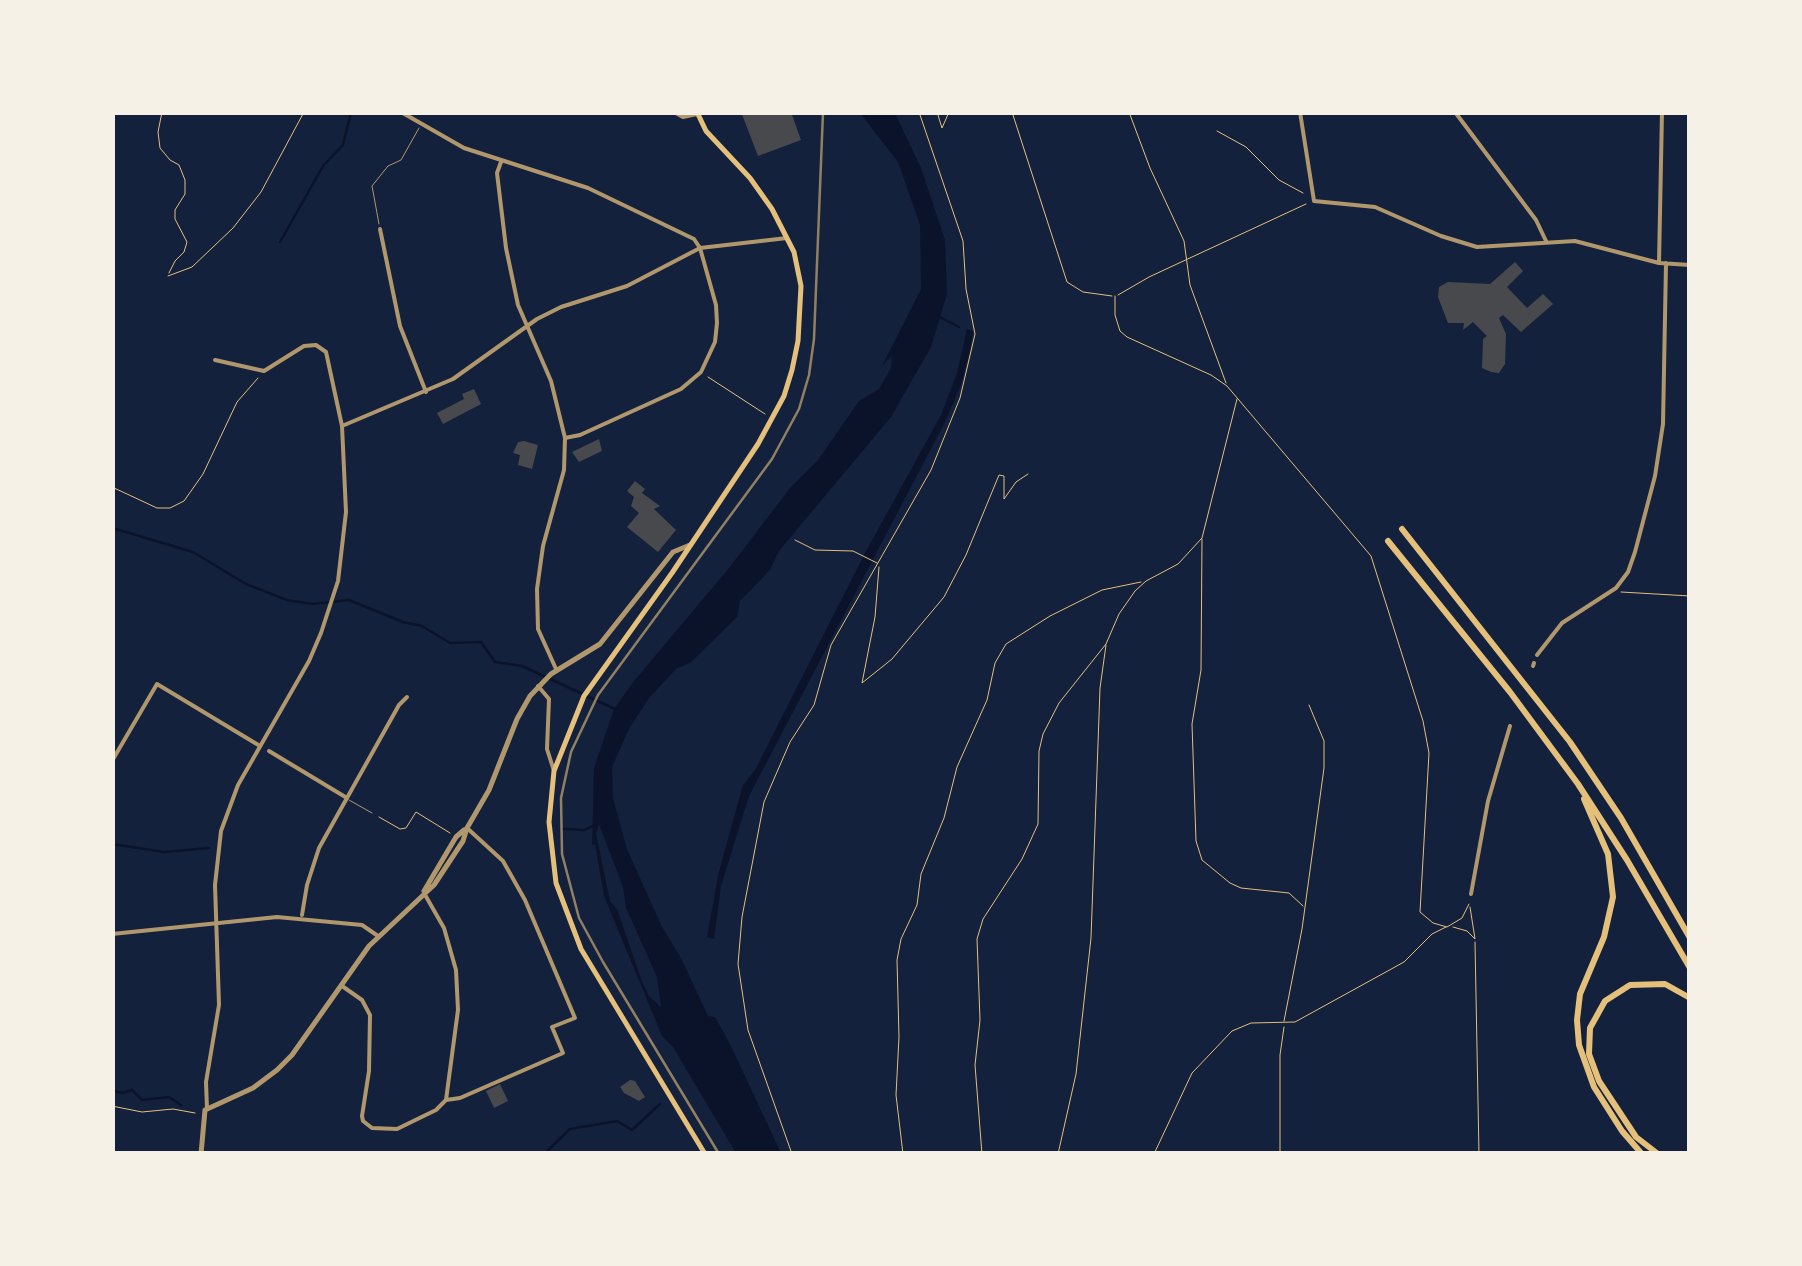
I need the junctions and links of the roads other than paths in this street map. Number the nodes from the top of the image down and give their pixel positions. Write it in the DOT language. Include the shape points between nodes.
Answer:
graph roads {
  1 [pos="401,112"];
  2 [pos="674,112"];
  3 [pos="1300,112"];
  4 [pos="1455,112"];
  5 [pos="1662,112"];
  6 [pos="698,113"];
  7 [pos="419,128"];
  8 [pos="500,162"];
  9 [pos="379,227"];
  10 [pos="787,238"];
  11 [pos="1546,241"];
  12 [pos="700,248"];
  13 [pos="1662,263"];
  14 [pos="1690,265"];
  15 [pos="526,328"];
  16 [pos="216,360"];
  17 [pos="426,392"];
  18 [pos="342,426"];
  19 [pos="565,438"];
  20 [pos="1402,530"];
  21 [pos="1388,541"];
  22 [pos="690,545"];
  23 [pos="1537,656"];
  24 [pos="554,672"];
  25 [pos="540,684"];
  26 [pos="407,697"];
  27 [pos="1510,726"];
  28 [pos="260,746"];
  29 [pos="269,751"];
  30 [pos="112,761"];
  31 [pos="554,772"];
  32 [pos="1578,784"];
  33 [pos="347,798"];
  34 [pos="372,813"];
  35 [pos="466,828"];
  36 [pos="424,893"];
  37 [pos="1470,894"];
  38 [pos="302,917"];
  39 [pos="217,921"];
  40 [pos="112,934"];
  41 [pos="378,936"];
  42 [pos="1690,938"];
  43 [pos="1690,968"];
  44 [pos="342,986"];
  45 [pos="1690,998"];
  46 [pos="446,1100"];
  47 [pos="205,1112"];
  48 [pos="201,1154"];
  49 [pos="705,1154"];
  50 [pos="1642,1154"];
  51 [pos="1658,1154"];
  1 -- 8 [label="street"];
  2 -- 6 [label="street"];
  3 -- 11 [label="street" via="1314,201 1375,207 1477,247"];
  4 -- 11 [label="street"];
  5 -- 13 [label="street"];
  6 -- 10 [label="main road"];
  7 -- 9 [label="lane" via="401,160 372,186"];
  8 -- 12 [label="street" via="588,188"];
  8 -- 15 [label="street" via="506,248"];
  9 -- 17 [label="street" via="400,326"];
  10 -- 12 [label="street"];
  10 -- 22 [label="main road" via="801,286 798,341 784,396"];
  11 -- 13 [label="street" via="1603,246"];
  12 -- 15 [label="street" via="627,286 560,306"];
  12 -- 19 [label="street" via="717,322 701,372 682,389"];
  13 -- 14 [label="street"];
  13 -- 23 [label="street" via="1660,452 1635,552 1617,590 1562,623"];
  15 -- 17 [label="street"];
  15 -- 19 [label="street" via="551,381"];
  16 -- 18 [label="street" via="264,372 304,346 321,348"];
  17 -- 18 [label="street"];
  18 -- 28 [label="street" via="346,512 340,567 309,660"];
  19 -- 24 [label="street" via="537,589 538,630"];
  20 -- 42 [label="highway" via="1570,742"];
  21 -- 32 [label="highway"];
  22 -- 24 [label="street" via="672,552 600,644"];
  22 -- 31 [label="main road" via="586,693"];
  24 -- 25 [label="street"];
  25 -- 31 [label="street" via="549,698 547,749"];
  25 -- 35 [label="street"];
  26 -- 33 [label="street"];
  27 -- 37 [label="street"];
  28 -- 30 [label="street" via="157,684"];
  28 -- 39 [label="street" via="221,831"];
  29 -- 33 [label="street"];
  31 -- 49 [label="main road" via="549,842 562,904 581,949"];
  32 -- 43 [label="highway"];
  32 -- 50 [label="highway" via="1606,849 1612,884 1609,922 1578,1009 1579,1045 1590,1081"];
  33 -- 34 [label="lane"];
  33 -- 38 [label="street" via="312,865"];
  35 -- 36 [label="street" via="456,853"];
  35 -- 46 [label="street" via="504,862 526,900 575,1018 552,1027 562,1053"];
  36 -- 41 [label="street"];
  36 -- 46 [label="street" via="444,928 456,970 458,1010"];
  38 -- 39 [label="street"];
  38 -- 41 [label="street" via="362,925"];
  39 -- 40 [label="street"];
  39 -- 47 [label="street" via="219,1005"];
  41 -- 44 [label="street"];
  44 -- 46 [label="street" via="362,1000 370,1016 363,1121 391,1131"];
  44 -- 47 [label="street" via="277,1070"];
  45 -- 51 [label="highway" via="1664,984 1634,984 1608,998 1590,1028 1589,1054 1599,1081 1636,1137"];
  47 -- 48 [label="street"];
}
